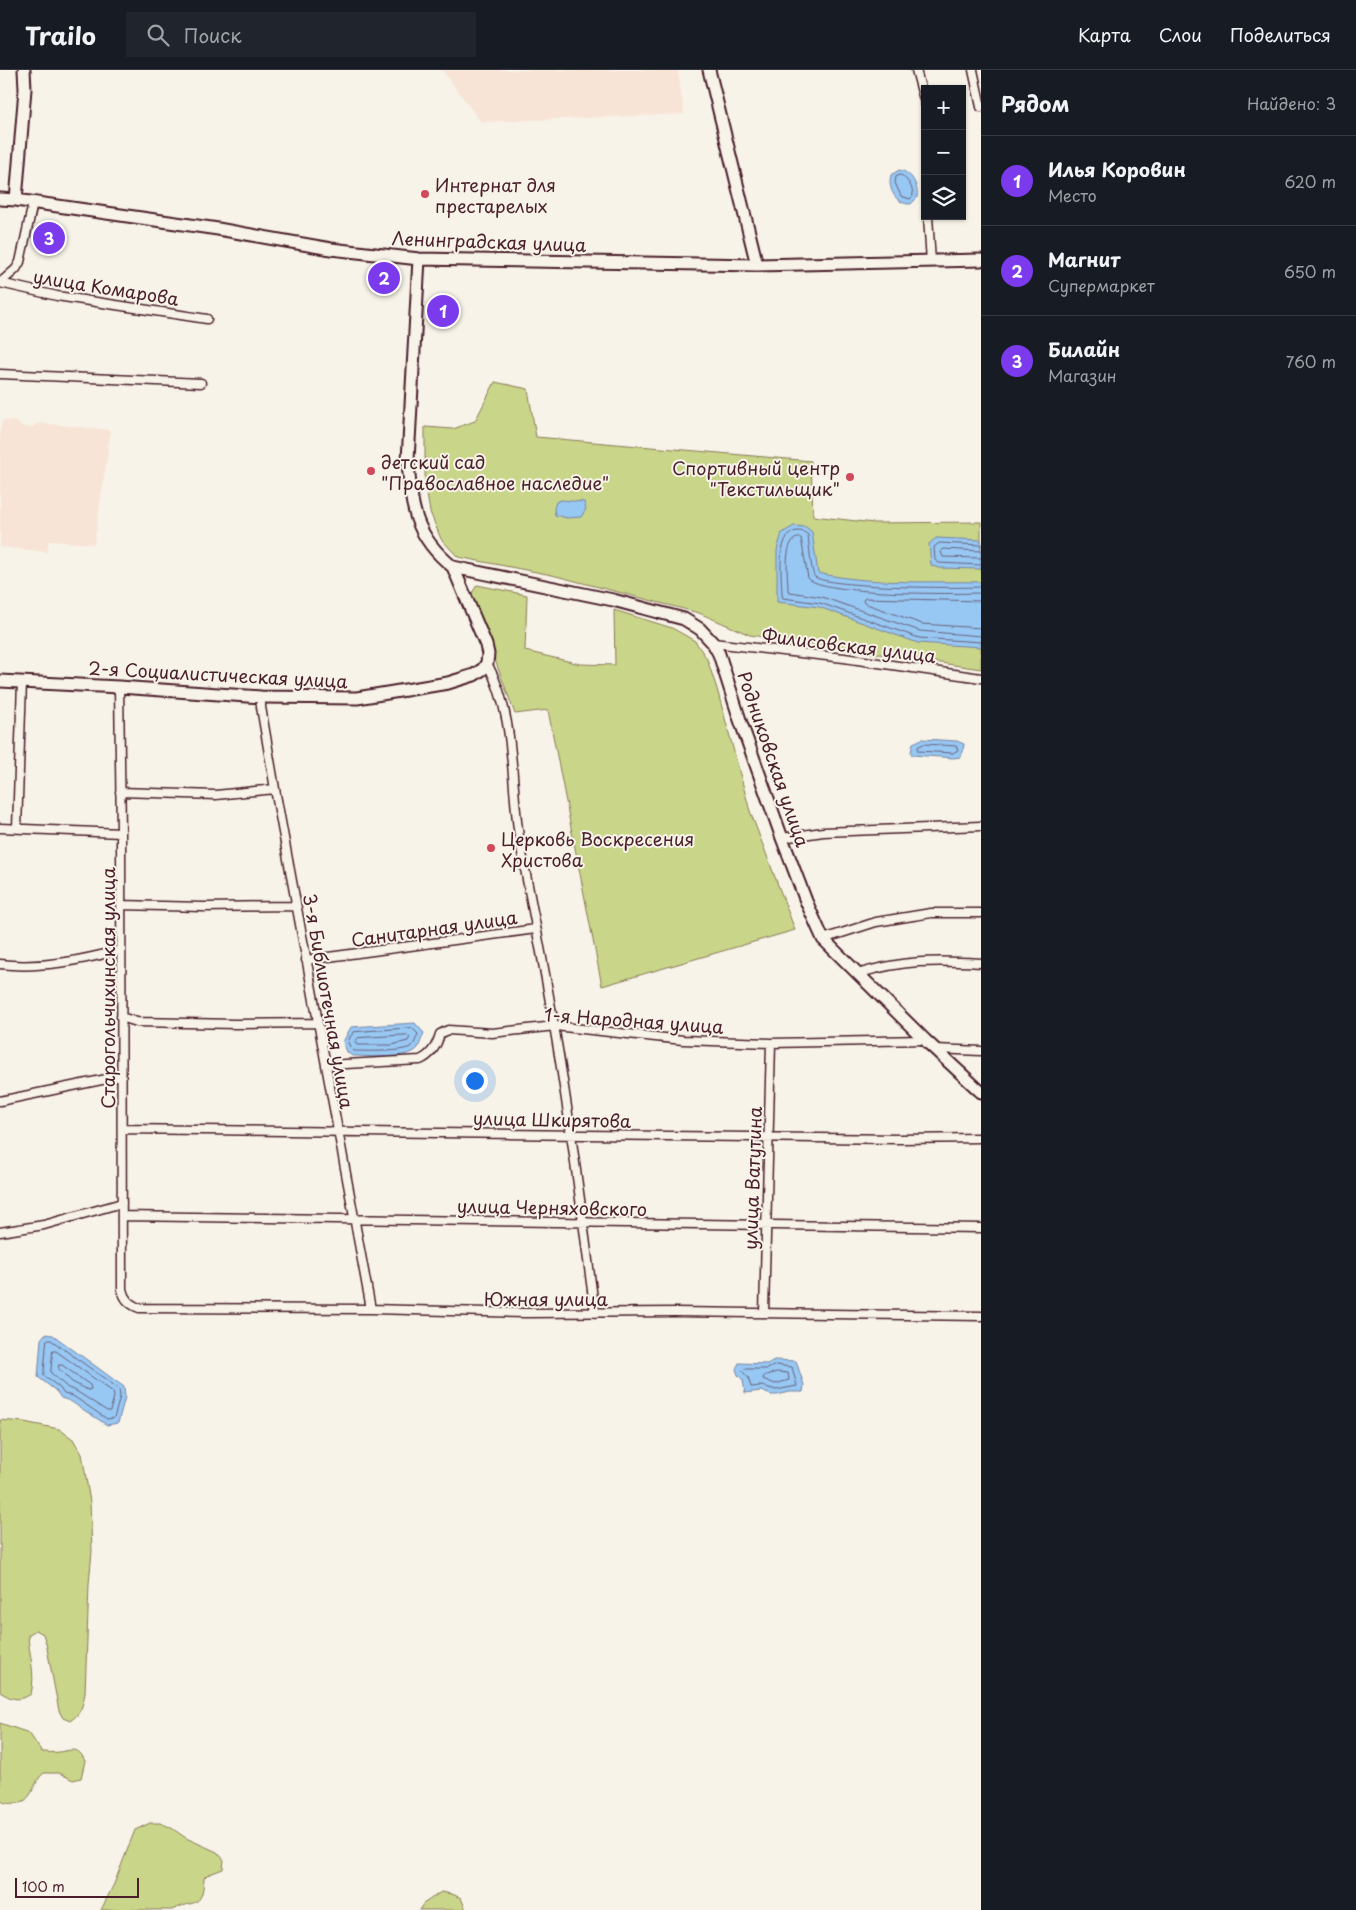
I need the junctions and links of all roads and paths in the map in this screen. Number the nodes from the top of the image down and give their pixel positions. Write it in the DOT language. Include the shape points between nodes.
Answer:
graph roads {
  1 [pos="24,70"];
  2 [pos="709,70"];
  3 [pos="916,70"];
  4 [pos="973,70"];
  5 [pos="921,88"];
  6 [pos="981,107"];
  7 [pos="0,199"];
  8 [pos="16,200"];
  9 [pos="32,203"];
  10 [pos="928,220"];
  11 [pos="419,259"];
  12 [pos="981,260"];
  13 [pos="931,262"];
  14 [pos="757,265"];
  15 [pos="0,283"];
  16 [pos="207,318"];
  17 [pos="0,374"];
  18 [pos="201,383"];
  19 [pos="452,566"];
  20 [pos="713,643"];
  21 [pos="487,663"];
  22 [pos="981,678"];
  23 [pos="0,681"];
  24 [pos="22,682"];
  25 [pos="119,687"];
  26 [pos="261,697"];
  27 [pos="275,790"];
  28 [pos="120,792"];
  29 [pos="981,826"];
  30 [pos="0,828"];
  31 [pos="17,828"];
  32 [pos="121,833"];
  33 [pos="782,838"];
  34 [pos="121,905"];
  35 [pos="296,906"];
  36 [pos="981,913"];
  37 [pos="536,929"];
  38 [pos="824,939"];
  39 [pos="121,950"];
  40 [pos="306,960"];
  41 [pos="981,963"];
  42 [pos="0,964"];
  43 [pos="857,974"];
  44 [pos="122,1017"];
  45 [pos="317,1023"];
  46 [pos="554,1026"];
  47 [pos="925,1040"];
  48 [pos="771,1043"];
  49 [pos="935,1049"];
  50 [pos="981,1051"];
  51 [pos="327,1065"];
  52 [pos="122,1076"];
  53 [pos="981,1092"];
  54 [pos="0,1101"];
  55 [pos="122,1129"];
  56 [pos="337,1132"];
  57 [pos="571,1133"];
  58 [pos="768,1137"];
  59 [pos="981,1138"];
  60 [pos="122,1203"];
  61 [pos="122,1216"];
  62 [pos="355,1220"];
  63 [pos="583,1223"];
  64 [pos="765,1224"];
  65 [pos="981,1228"];
  66 [pos="0,1232"];
  67 [pos="122,1288"];
  68 [pos="371,1309"];
  69 [pos="595,1313"];
  70 [pos="764,1313"];
  71 [pos="981,1316"];
  1 -- 8 [label="main road"];
  2 -- 14 [label="main road"];
  3 -- 5 [label="street"];
  4 -- 6 [label="street"];
  7 -- 8 [label="main road, Ленинградская улица"];
  8 -- 9 [label="main road, Ленинградская улица"];
  9 -- 11 [label="main road, Ленинградская улица" via="218,229 331,249"];
  9 -- 15 [label="street" via="20,262"];
  10 -- 13 [label="street"];
  11 -- 14 [label="main road, Ленинградская улица"];
  11 -- 19 [label="main road" via="408,460 410,490 415,515 425,537 436,554"];
  12 -- 13 [label="main road, Ленинградская улица"];
  13 -- 14 [label="main road, Ленинградская улица"];
  15 -- 16 [label="street, улица Комарова" via="57,296"];
  17 -- 18 [label="street"];
  19 -- 20 [label="main road, Родниковская улица" via="613,600 684,619"];
  19 -- 21 [label="main road" via="486,645"];
  20 -- 22 [label="street, Филисовская улица"];
  20 -- 33 [label="main road, Родниковская улица"];
  21 -- 26 [label="main road, 2-я Социалистическая улица" via="474,675 391,694 357,698"];
  21 -- 37 [label="street" via="496,678 508,724 514,800"];
  23 -- 24 [label="main road, 2-я Социалистическая улица"];
  24 -- 25 [label="main road, 2-я Социалистическая улица"];
  24 -- 31 [label="street"];
  25 -- 26 [label="main road, 2-я Социалистическая улица"];
  25 -- 28 [label="street, Старогольчихинская улица"];
  26 -- 27 [label="street, 3-я Библиотечная улица"];
  27 -- 28 [label="street" via="216,795"];
  27 -- 35 [label="street, 3-я Библиотечная улица"];
  28 -- 32 [label="street, Старогольчихинская улица"];
  29 -- 33 [label="street" via="823,832"];
  30 -- 31 [label="street"];
  31 -- 32 [label="street"];
  32 -- 34 [label="street, Старогольчихинская улица"];
  33 -- 38 [label="main road, Родниковская улица"];
  34 -- 35 [label="street"];
  34 -- 39 [label="street, Старогольчихинская улица"];
  35 -- 40 [label="street, 3-я Библиотечная улица"];
  36 -- 38 [label="street" via="930,913 876,922"];
  37 -- 40 [label="street, Санитарная улица"];
  37 -- 46 [label="street"];
  38 -- 43 [label="main road, Родниковская улица"];
  39 -- 42 [label="street" via="68,962 25,966"];
  39 -- 44 [label="street, Старогольчихинская улица"];
  40 -- 45 [label="street, 3-я Библиотечная улица"];
  41 -- 43 [label="street" via="926,961 882,966"];
  43 -- 47 [label="main road, Родниковская улица"];
  44 -- 45 [label="street" via="137,1022"];
  44 -- 52 [label="street, Старогольчихинская улица"];
  45 -- 51 [label="street, 3-я Библиотечная улица"];
  46 -- 48 [label="street, 1-я Народная улица" via="683,1040"];
  46 -- 51 [label="street, 1-я Народная улица" via="492,1033 448,1030 440,1034 430,1054 420,1060"];
  46 -- 57 [label="street"];
  47 -- 48 [label="street, 1-я Народная улица"];
  47 -- 49 [label="main road, Родниковская улица"];
  48 -- 58 [label="street, улица Ватутина"];
  49 -- 50 [label="street"];
  49 -- 53 [label="main road, Родниковская улица"];
  51 -- 56 [label="street, 3-я Библиотечная улица"];
  52 -- 54 [label="street"];
  52 -- 55 [label="street, Старогольчихинская улица"];
  55 -- 56 [label="street, улица Шкирятова"];
  55 -- 60 [label="street, Старогольчихинская улица"];
  56 -- 57 [label="street, улица Шкирятова"];
  56 -- 62 [label="street, 3-я Библиотечная улица"];
  57 -- 58 [label="street, улица Шкирятова"];
  57 -- 63 [label="street"];
  58 -- 59 [label="street, улица Шкирятова"];
  58 -- 64 [label="street, улица Ватутина"];
  60 -- 61 [label="street, Старогольчихинская улица"];
  60 -- 66 [label="street" via="44,1225"];
  61 -- 62 [label="street, улица Черняховского"];
  61 -- 67 [label="street, Старогольчихинская улица"];
  62 -- 63 [label="street, улица Черняховского"];
  62 -- 68 [label="street, 3-я Библиотечная улица"];
  63 -- 64 [label="street, улица Черняховского"];
  63 -- 69 [label="street"];
  64 -- 65 [label="street, улица Черняховского"];
  64 -- 70 [label="street, улица Ватутина"];
  67 -- 68 [label="street, Южная улица" via="126,1301 139,1308"];
  68 -- 69 [label="street, Южная улица"];
  69 -- 70 [label="street, Южная улица"];
  70 -- 71 [label="street, Южная улица"];
}
